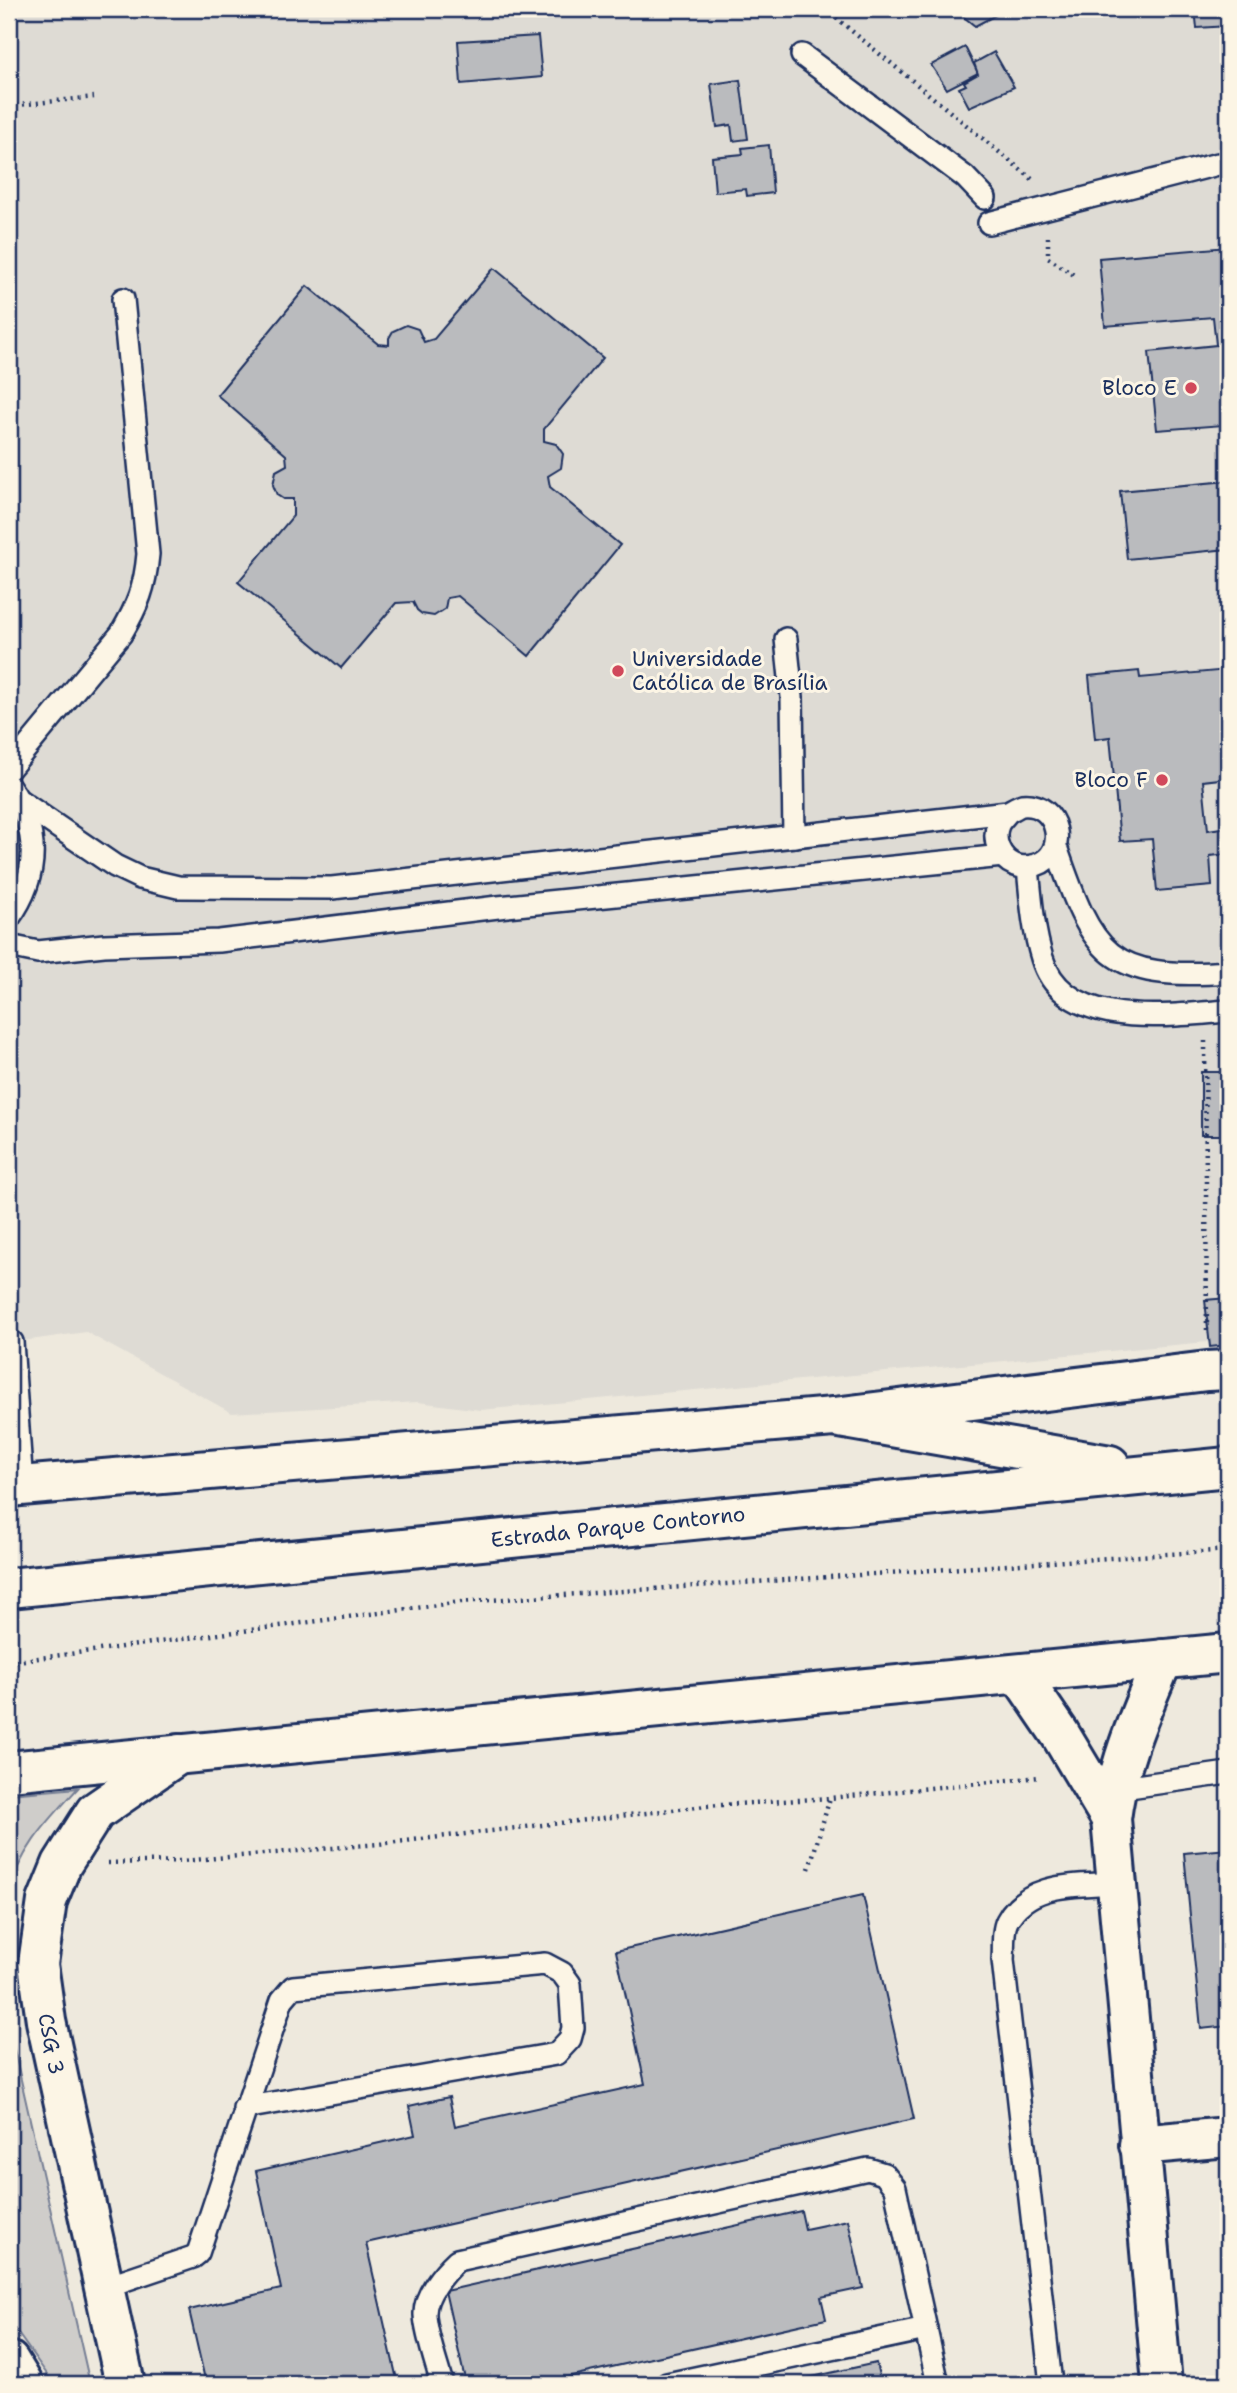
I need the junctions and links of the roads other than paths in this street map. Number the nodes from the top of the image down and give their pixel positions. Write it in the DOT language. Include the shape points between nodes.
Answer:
graph roads {
  1 [pos="802,55"];
  2 [pos="1218,164"];
  3 [pos="985,198"];
  4 [pos="989,223"];
  5 [pos="123,299"];
  6 [pos="786,639"];
  7 [pos="9,769"];
  8 [pos="14,793"];
  9 [pos="1008,812"];
  10 [pos="794,836"];
  11 [pos="1056,847"];
  12 [pos="1003,856"];
  13 [pos="1028,868"];
  14 [pos="9,918"];
  15 [pos="9,946"];
  16 [pos="1228,972"];
  17 [pos="1228,1011"];
  18 [pos="12,1342"];
  19 [pos="1218,1371"];
  20 [pos="834,1417"];
  21 [pos="1228,1467"];
  22 [pos="1157,1473"];
  23 [pos="15,1487"];
  24 [pos="9,1588"];
  25 [pos="1228,1653"];
  26 [pos="1163,1659"];
  27 [pos="1019,1674"];
  28 [pos="179,1754"];
  29 [pos="9,1771"];
  30 [pos="1228,1773"];
  31 [pos="1100,1793"];
  32 [pos="1117,1883"];
  33 [pos="244,2108"];
  34 [pos="1228,2137"];
  35 [pos="1139,2145"];
  36 [pos="104,2287"];
  37 [pos="926,2329"];
  38 [pos="9,2361"];
  39 [pos="23,2384"];
  40 [pos="125,2384"];
  41 [pos="442,2384"];
  42 [pos="667,2384"];
  43 [pos="938,2384"];
  44 [pos="1051,2384"];
  45 [pos="1163,2384"];
  1 -- 3 [label="lane" via="965,177"];
  2 -- 4 [label="lane"];
  5 -- 7 [label="lane" via="148,554 146,581 121,634"];
  6 -- 10 [label="lane" via="792,697"];
  8 -- 10 [label="lane" via="115,866 178,887 332,888"];
  8 -- 14 [label="lane" via="30,825 33,852 29,878"];
  9 -- 10 [label="lane"];
  9 -- 11 [label="lane" via="1022,805 1038,807 1051,816 1057,831"];
  9 -- 12 [label="lane" via="998,825 996,841"];
  11 -- 13 [label="lane" via="1045,862"];
  11 -- 16 [label="lane" via="1084,920 1112,956 1133,967 1186,975"];
  12 -- 13 [label="lane"];
  12 -- 15 [label="lane" via="498,907 219,941 38,952"];
  13 -- 17 [label="lane" via="1042,960 1065,994 1090,1008 1136,1016"];
  18 -- 23 [label="lane"];
  19 -- 20 [label="main road"];
  20 -- 22 [label="main road"];
  20 -- 23 [label="main road"];
  21 -- 22 [label="main road, Estrada Parque Contorno"];
  22 -- 24 [label="main road, Estrada Parque Contorno"];
  25 -- 26 [label="main road"];
  26 -- 27 [label="main road"];
  26 -- 31 [label="main road" via="1132,1735"];
  27 -- 28 [label="main road"];
  27 -- 31 [label="main road"];
  28 -- 29 [label="main road"];
  28 -- 36 [label="main road, CSG 3" via="95,1812 62,1864 47,1901 38,1964 46,2021"];
  30 -- 31 [label="lane"];
  31 -- 32 [label="main road"];
  32 -- 35 [label="main road"];
  32 -- 44 [label="lane" via="1045,1889 1022,1901 1006,1923 1003,1960"];
  33 -- 33 [label="lane" via="556,2054 570,2039 573,2028 570,1984 562,1973 545,1964 293,1987 282,2000"];
  33 -- 36 [label="lane" via="198,2252"];
  34 -- 35 [label="main road"];
  35 -- 45 [label="main road"];
  36 -- 40 [label="main road, CSG 3"];
  37 -- 41 [label="lane" via="895,2188 884,2174 868,2169 457,2260 430,2295 425,2314"];
  37 -- 42 [label="lane"];
  37 -- 43 [label="lane"];
  38 -- 39 [label="main road"];
}
